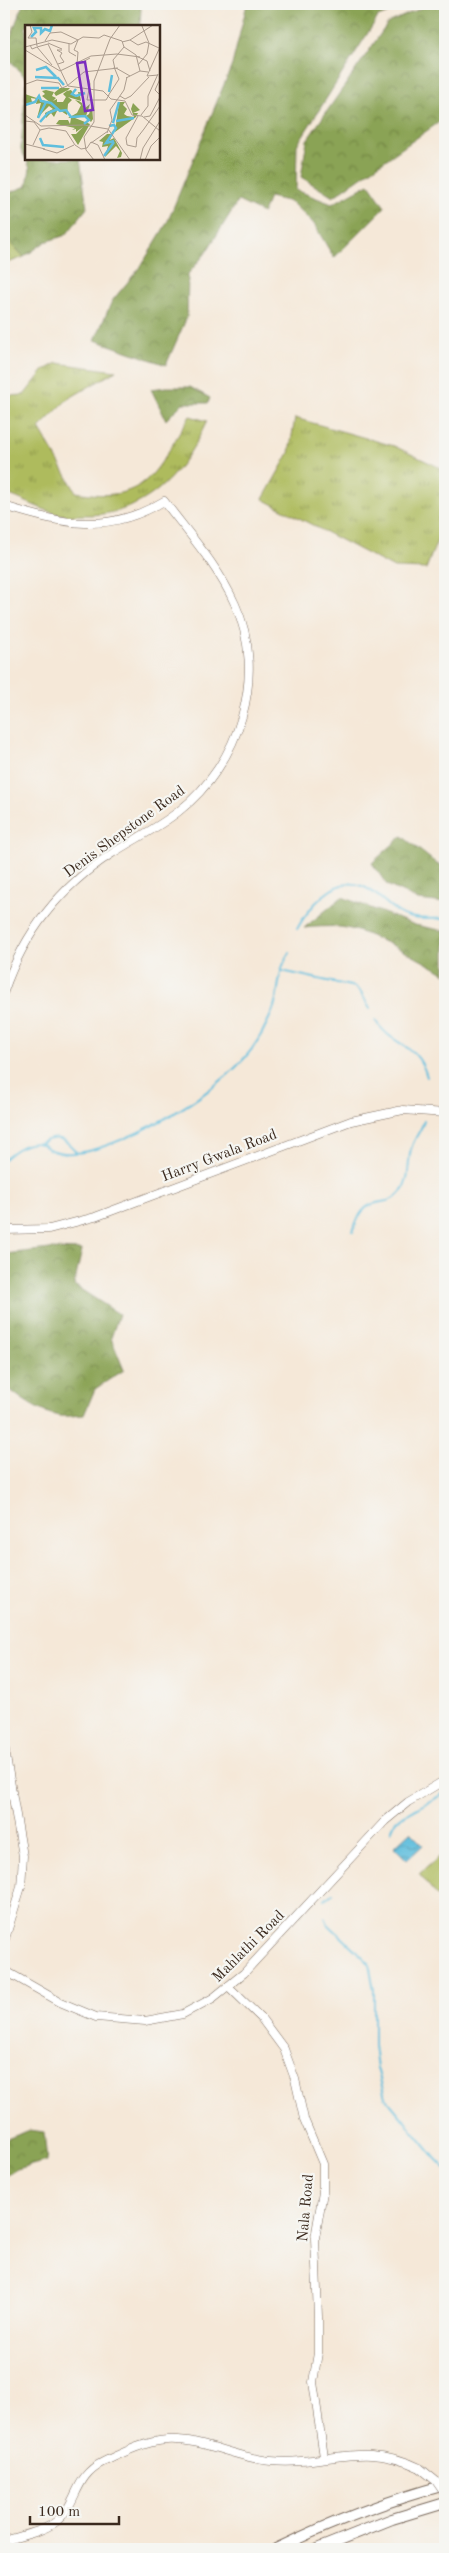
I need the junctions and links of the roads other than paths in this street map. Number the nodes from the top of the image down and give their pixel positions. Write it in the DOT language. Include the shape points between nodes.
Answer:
graph roads {
  1 [pos="4,506"];
  2 [pos="4,991"];
  3 [pos="445,1113"];
  4 [pos="4,1230"];
  5 [pos="4,1745"];
  6 [pos="445,1780"];
  7 [pos="4,1942"];
  8 [pos="4,1970"];
  9 [pos="229,1987"];
  10 [pos="324,2457"];
  11 [pos="445,2485"];
  12 [pos="445,2494"];
  13 [pos="445,2504"];
  14 [pos="4,2541"];
  15 [pos="276,2549"];
  16 [pos="317,2549"];
  1 -- 2 [label="street, Denis Shepstone Road" via="53,520 94,524 133,517 164,501 215,568 236,606 248,664 243,716 226,758 211,780 159,825 96,864 56,900 32,931"];
  3 -- 4 [label="street, Harry Gwala Road" via="403,1110 351,1121 95,1217 49,1229"];
  5 -- 7 [label="street" via="23,1856 21,1888"];
  6 -- 9 [label="street, Mahlathi Road" via="408,1802 385,1821"];
  8 -- 9 [label="street, Mahlathi Road" via="70,2008 96,2017 129,2022 176,2017"];
  9 -- 10 [label="street, Nala Road" via="261,2018 284,2049 304,2118 323,2164 323,2192 315,2238 319,2282 313,2382"];
  10 -- 12 [label="street, bridge" via="363,2453 385,2455 420,2468 436,2481"];
  10 -- 14 [label="street" via="272,2461 203,2444 158,2441 93,2468 81,2480 56,2521"];
  11 -- 15 [label="highway" via="389,2500"];
  13 -- 16 [label="highway" via="392,2519"];
}
